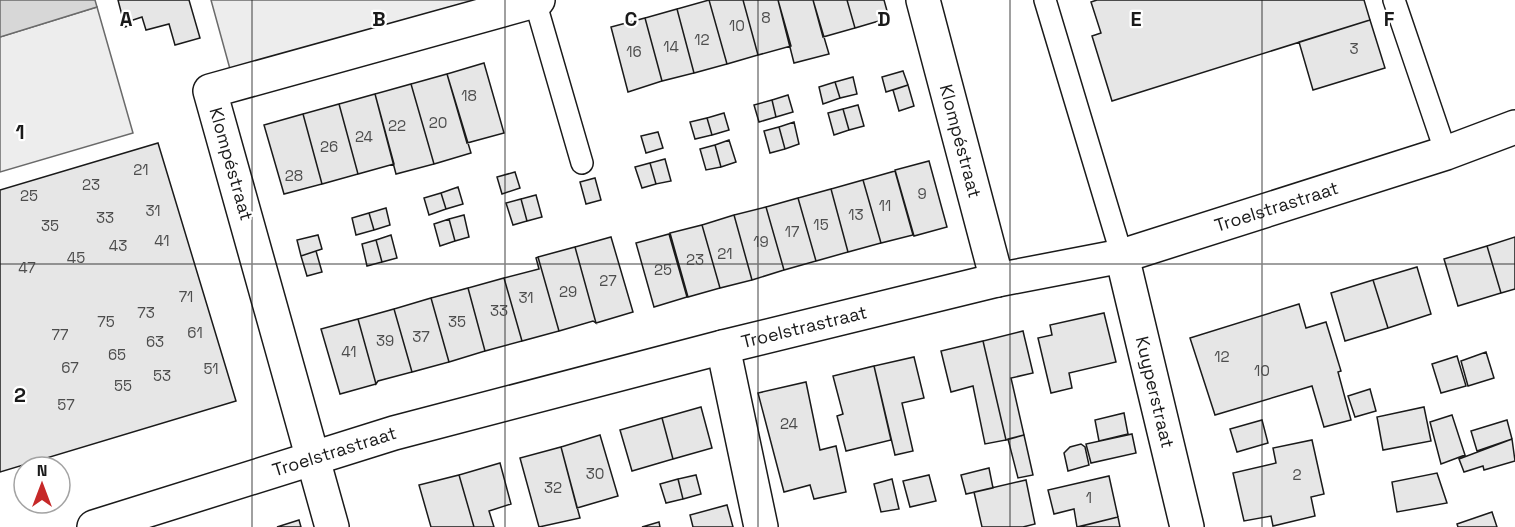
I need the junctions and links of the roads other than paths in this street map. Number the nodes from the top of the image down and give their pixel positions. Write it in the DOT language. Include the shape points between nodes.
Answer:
graph roads {
  1 [pos="536,0"];
  2 [pos="923,0"];
  3 [pos="1045,0"];
  4 [pos="1394,0"];
  5 [pos="1515,127"];
  6 [pos="1446,153"];
  7 [pos="582,163"];
  8 [pos="1122,256"];
  9 [pos="997,280"];
  10 [pos="723,347"];
  11 [pos="311,458"];
  12 [pos="94,527"];
  13 [pos="332,527"];
  14 [pos="761,527"];
  15 [pos="1187,527"];
  1 -- 7 [label="lane, Klompéstraat"];
  1 -- 11 [label="street, Klompéstraat" via="210,91"];
  2 -- 9 [label="street, Klompéstraat"];
  3 -- 8 [label="lane"];
  4 -- 6 [label="lane"];
  5 -- 6 [label="street, Troelstrastraat"];
  6 -- 8 [label="street, Troelstrastraat"];
  8 -- 9 [label="street, Troelstrastraat"];
  8 -- 15 [label="street, Kuyperstraat"];
  9 -- 10 [label="street, Troelstrastraat"];
  10 -- 11 [label="street, Troelstrastraat"];
  10 -- 14 [label="street"];
  11 -- 12 [label="street, Troelstrastraat"];
  11 -- 13 [label="street"];
}
